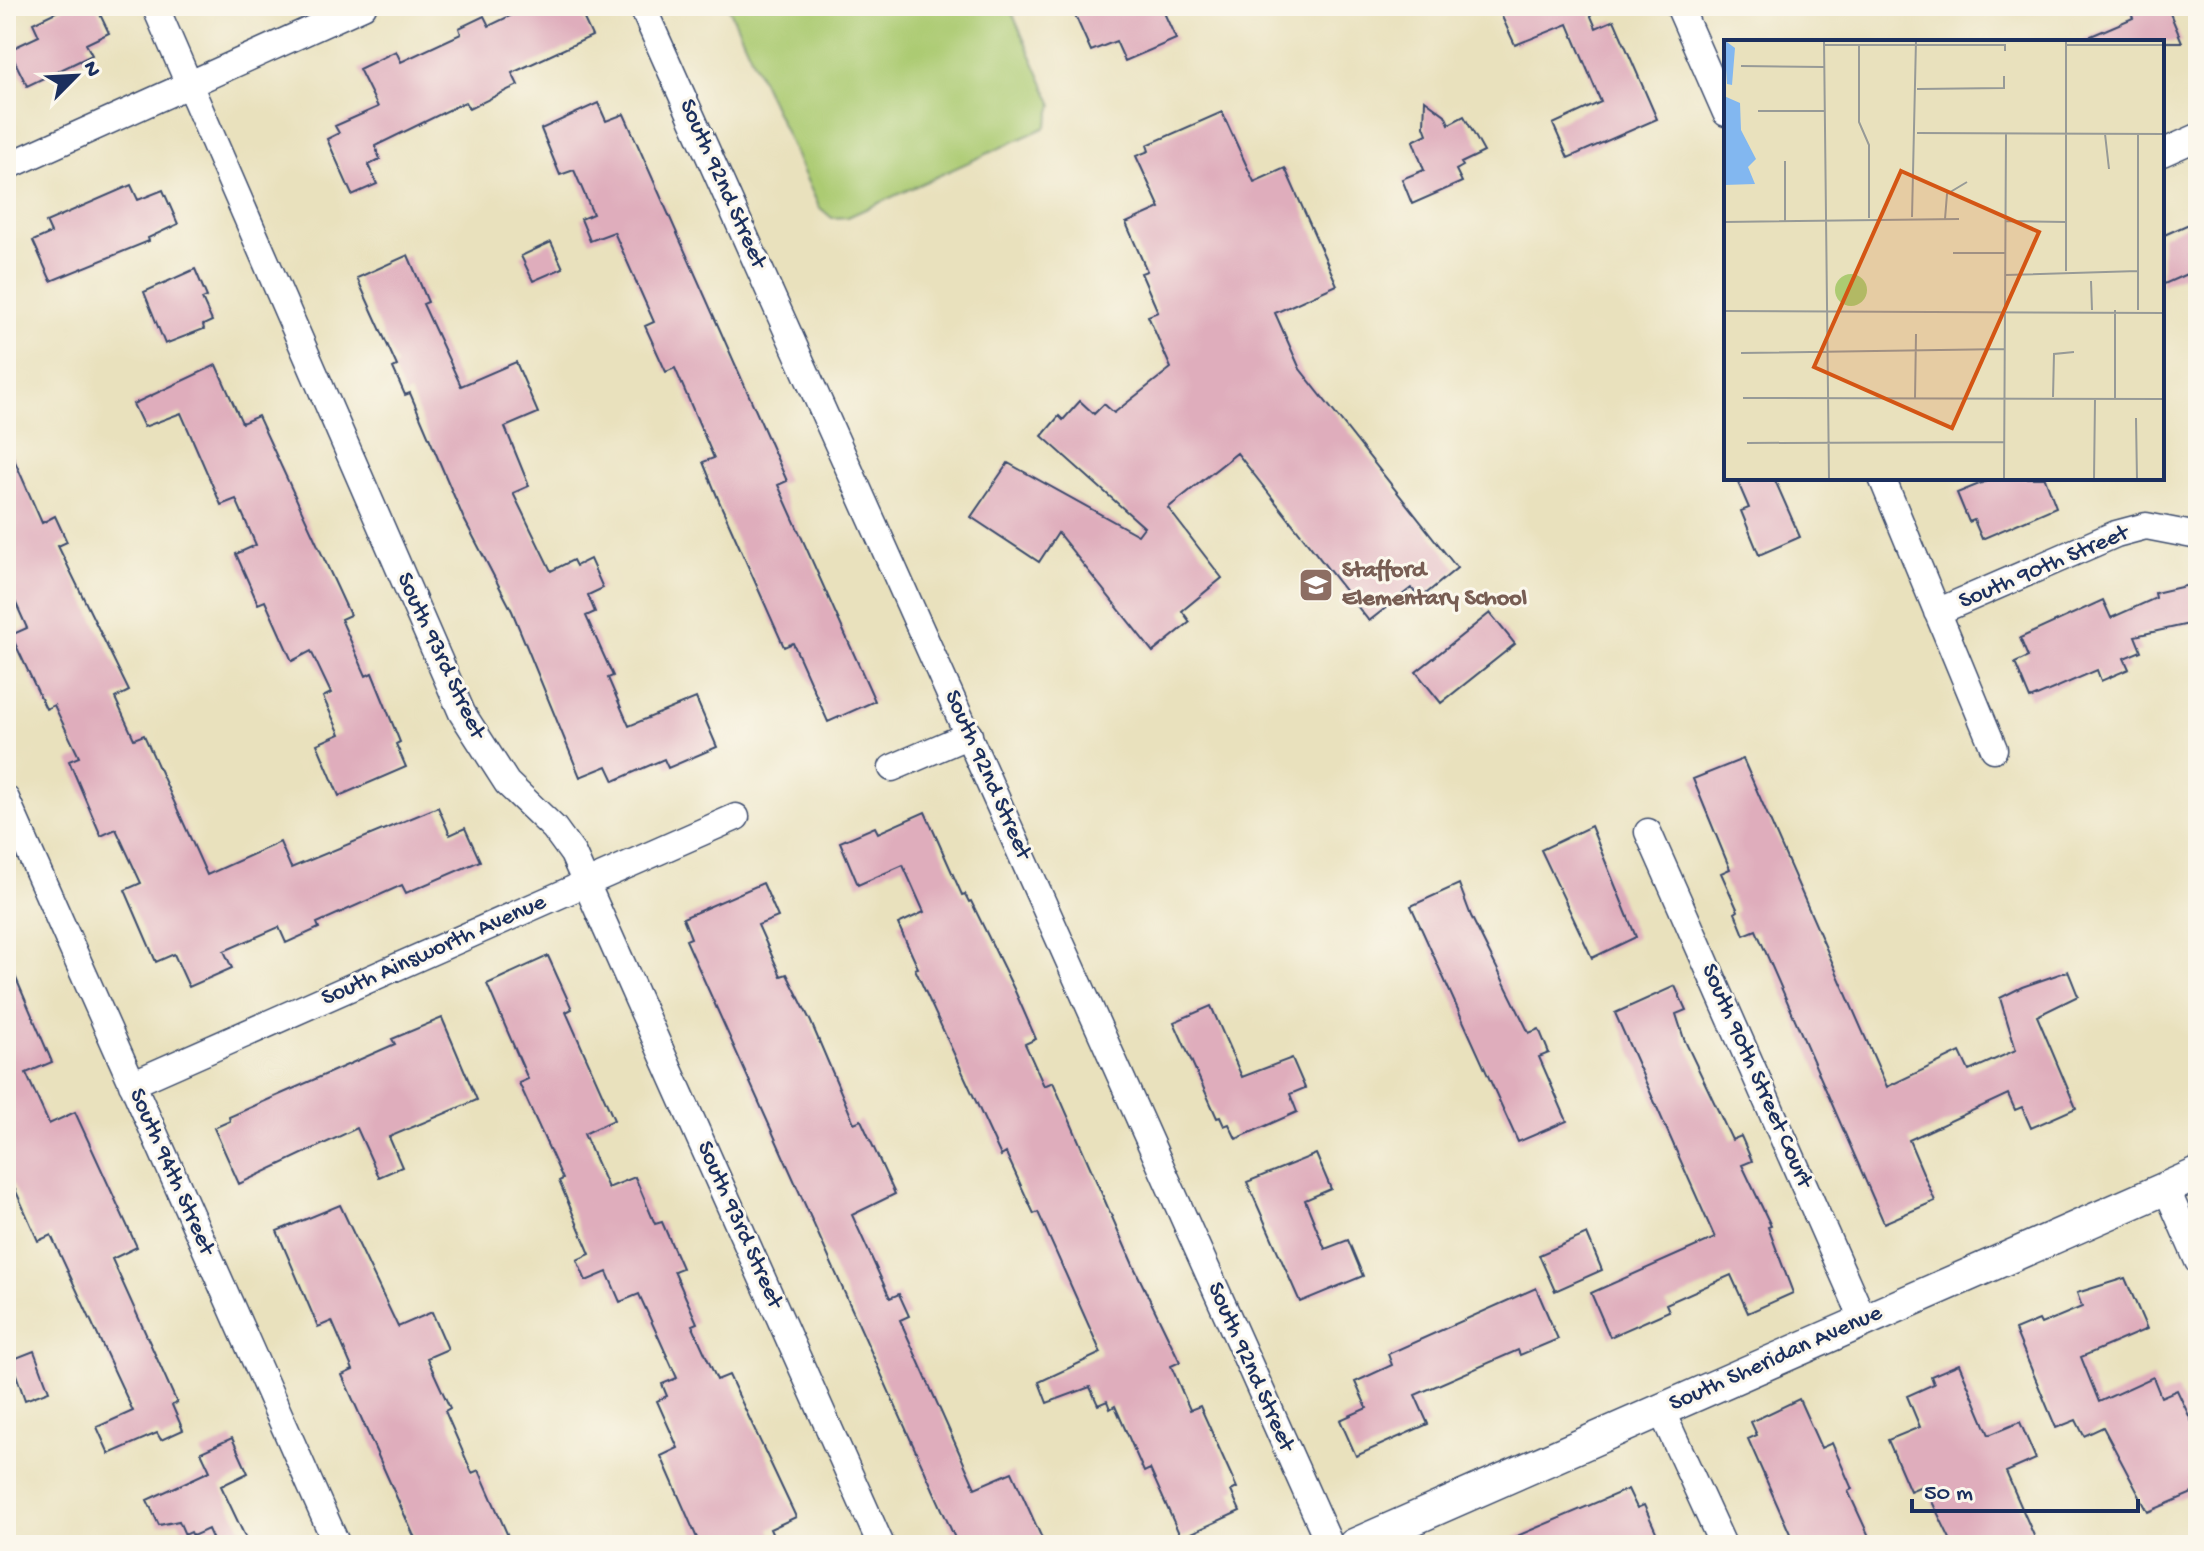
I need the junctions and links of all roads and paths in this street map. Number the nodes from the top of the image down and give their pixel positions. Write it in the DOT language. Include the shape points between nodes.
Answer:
graph roads {
  1 [pos="155,6"];
  2 [pos="363,6"];
  3 [pos="642,6"];
  4 [pos="1679,6"];
  5 [pos="190,83"];
  6 [pos="1724,108"];
  7 [pos="2198,137"];
  8 [pos="2164,152"];
  9 [pos="6,167"];
  10 [pos="1883,480"];
  11 [pos="2198,536"];
  12 [pos="1937,612"];
  13 [pos="969,735"];
  14 [pos="1994,749"];
  15 [pos="892,768"];
  16 [pos="6,799"];
  17 [pos="736,817"];
  18 [pos="1648,832"];
  19 [pos="586,883"];
  20 [pos="132,1084"];
  21 [pos="2198,1174"];
  22 [pos="2166,1188"];
  23 [pos="2198,1261"];
  24 [pos="1864,1321"];
  25 [pos="1661,1410"];
  26 [pos="337,1545"];
  27 [pos="881,1545"];
  28 [pos="1330,1545"];
  29 [pos="1354,1545"];
  30 [pos="1723,1545"];
  1 -- 5 [label="street, South 93rd Street"];
  2 -- 5 [label="street"];
  3 -- 13 [label="street, South 92nd Street"];
  4 -- 6 [label="street"];
  5 -- 9 [label="street"];
  5 -- 19 [label="street, South 93rd Street" via="462,713 507,783 573,854"];
  7 -- 8 [label="street"];
  10 -- 12 [label="street, South 90th Street"];
  11 -- 12 [label="street, South 90th Street" via="2146,526 2116,534"];
  12 -- 14 [label="street, South 90th Street"];
  13 -- 15 [label="street"];
  13 -- 28 [label="street, South 92nd Street"];
  16 -- 20 [label="street, South 94th Street"];
  17 -- 19 [label="street, South Ainsworth Avenue"];
  18 -- 24 [label="street, South 90th Street Court"];
  19 -- 20 [label="street, South Ainsworth Avenue"];
  19 -- 27 [label="street, South 93rd Street"];
  20 -- 26 [label="street, South 94th Street"];
  21 -- 22 [label="street, South Sheridan Avenue"];
  22 -- 23 [label="street"];
  22 -- 24 [label="street, South Sheridan Avenue"];
  24 -- 25 [label="street, South Sheridan Avenue"];
  25 -- 29 [label="street, South Sheridan Avenue"];
  25 -- 30 [label="street"];
}
